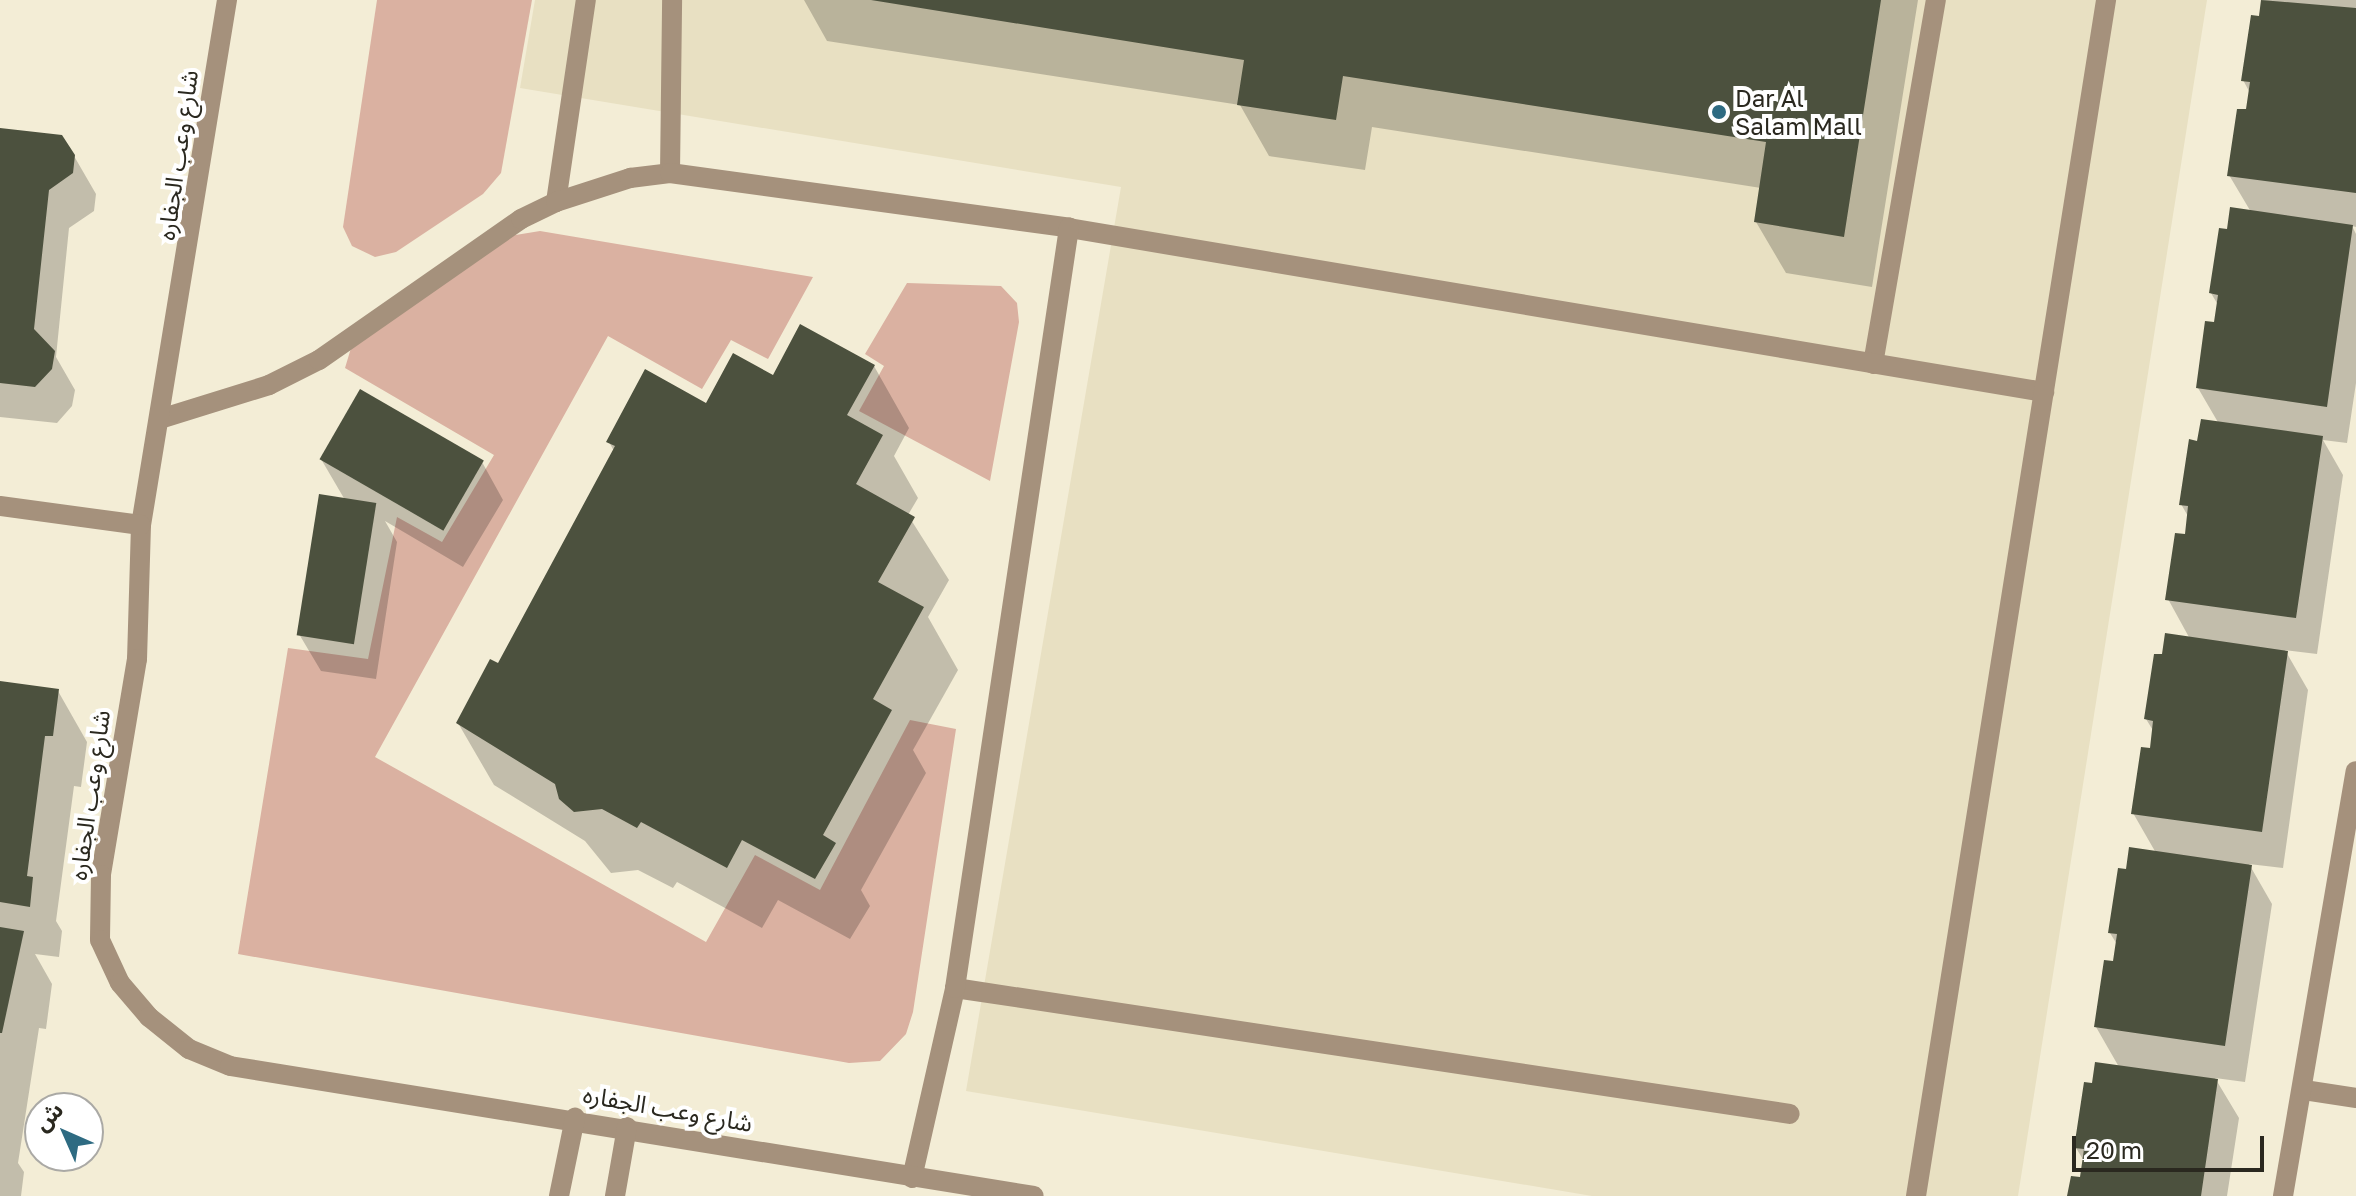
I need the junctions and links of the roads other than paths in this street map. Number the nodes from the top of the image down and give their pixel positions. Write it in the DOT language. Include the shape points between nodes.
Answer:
graph roads {
  1 [pos="227,0"];
  2 [pos="586,0"];
  3 [pos="672,0"];
  4 [pos="1936,0"];
  5 [pos="2106,0"];
  6 [pos="670,173"];
  7 [pos="556,202"];
  8 [pos="1069,228"];
  9 [pos="1873,364"];
  10 [pos="2044,392"];
  11 [pos="160,419"];
  12 [pos="0,506"];
  13 [pos="141,525"];
  14 [pos="2356,771"];
  15 [pos="955,988"];
  16 [pos="2304,1090"];
  17 [pos="2356,1098"];
  18 [pos="1790,1114"];
  19 [pos="575,1118"];
  20 [pos="627,1127"];
  21 [pos="912,1178"];
  22 [pos="559,1196"];
  23 [pos="615,1196"];
  24 [pos="1034,1196"];
  25 [pos="1916,1196"];
  26 [pos="2283,1196"];
  1 -- 11 [label="street, شارع وعب الجفاره"];
  2 -- 7 [label="street"];
  3 -- 6 [label="street"];
  4 -- 9 [label="street"];
  5 -- 10 [label="street"];
  6 -- 7 [label="street" via="630,178"];
  6 -- 8 [label="street"];
  7 -- 11 [label="street" via="521,219 319,360 255,390"];
  8 -- 9 [label="street"];
  8 -- 15 [label="street"];
  9 -- 10 [label="street"];
  10 -- 25 [label="street"];
  11 -- 13 [label="street, شارع وعب الجفاره"];
  12 -- 13 [label="street"];
  13 -- 19 [label="street, شارع وعب الجفاره" via="137,659 101,875 100,940 120,983 149,1017 189,1049 230,1066"];
  14 -- 16 [label="street"];
  15 -- 18 [label="street"];
  15 -- 21 [label="street"];
  16 -- 17 [label="street"];
  16 -- 26 [label="street"];
  19 -- 20 [label="street, شارع وعب الجفاره"];
  19 -- 22 [label="street"];
  20 -- 21 [label="street, شارع وعب الجفاره"];
  20 -- 23 [label="street"];
  21 -- 24 [label="street, شارع وعب الجفاره"];
}
